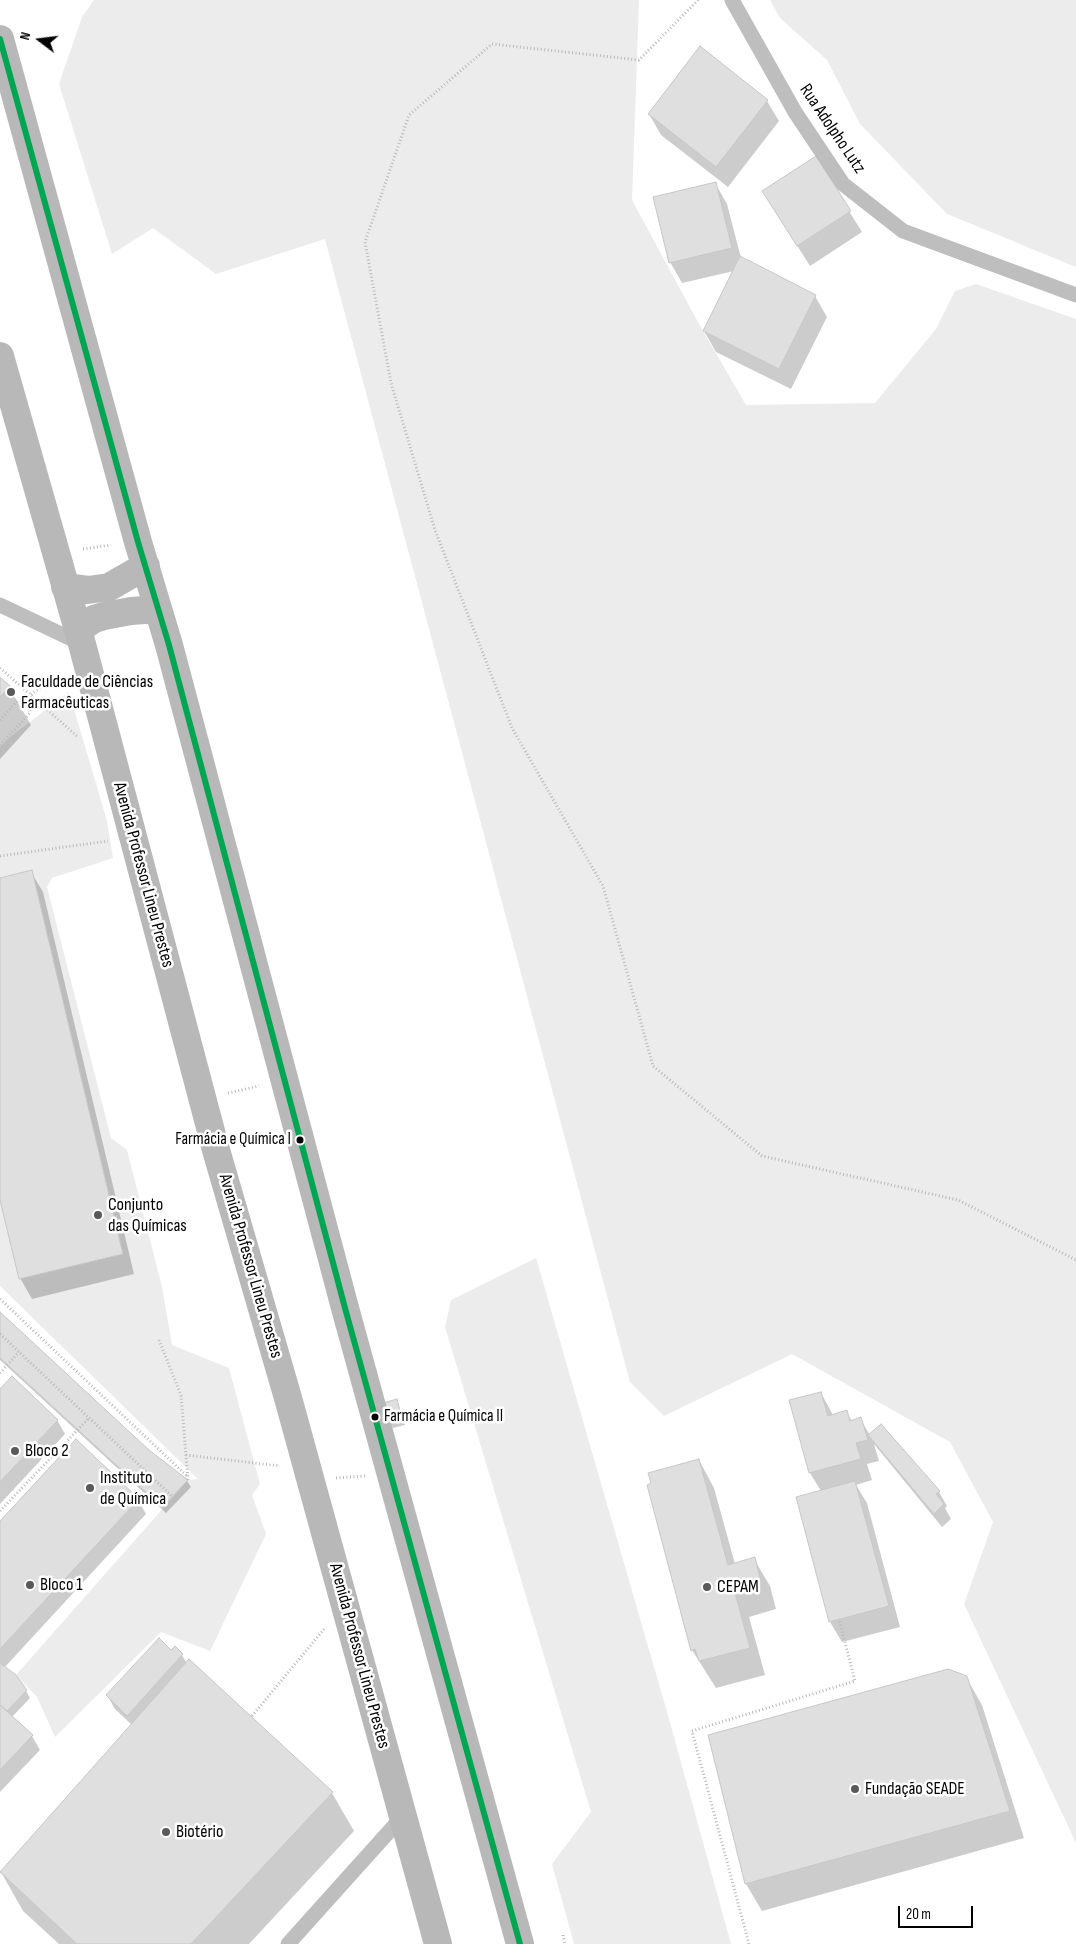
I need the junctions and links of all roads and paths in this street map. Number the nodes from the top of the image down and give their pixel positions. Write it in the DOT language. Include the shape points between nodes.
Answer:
graph roads {
  1 [pos="698,0"];
  2 [pos="732,0"];
  3 [pos="0,39"];
  4 [pos="1076,295"];
  5 [pos="0,356"];
  6 [pos="55,553"];
  7 [pos="142,554"];
  8 [pos="65,587"];
  9 [pos="0,605"];
  10 [pos="158,609"];
  11 [pos="82,643"];
  12 [pos="0,668"];
  13 [pos="30,695"];
  14 [pos="17,701"];
  15 [pos="0,720"];
  16 [pos="80,740"];
  17 [pos="0,745"];
  18 [pos="133,838"];
  19 [pos="0,856"];
  20 [pos="284,1080"];
  21 [pos="203,1099"];
  22 [pos="1076,1260"];
  23 [pos="0,1299"];
  24 [pos="0,1334"];
  25 [pos="160,1340"];
  26 [pos="19,1352"];
  27 [pos="0,1373"];
  28 [pos="89,1418"];
  29 [pos="186,1455"];
  30 [pos="308,1474"];
  31 [pos="391,1475"];
  32 [pos="172,1496"];
  33 [pos="0,1511"];
  34 [pos="344,1604"];
  35 [pos="840,1619"];
  36 [pos="252,1716"];
  37 [pos="403,1816"];
  38 [pos="563,1935"];
  39 [pos="288,1944"];
  40 [pos="438,1944"];
  41 [pos="520,1944"];
  42 [pos="565,1944"];
  43 [pos="749,1944"];
  1 -- 22 [label="path" via="639,60 492,44 409,115 365,242 391,383 435,530 512,728 603,886 653,1066 762,1156 958,1200"];
  2 -- 4 [label="lane, Rua Adolpho Lutz" via="795,112 843,184 903,231"];
  3 -- 7 [label="main road"];
  5 -- 6 [label="main road, Avenida Professor Lineu Prestes"];
  6 -- 7 [label="path"];
  6 -- 8 [label="main road, Avenida Professor Lineu Prestes"];
  7 -- 8 [label="main road" via="110,587 88,590"];
  7 -- 10 [label="main road"];
  8 -- 11 [label="main road, Avenida Professor Lineu Prestes"];
  9 -- 11 [label="lane"];
  10 -- 11 [label="main road" via="104,616"];
  10 -- 20 [label="main road"];
  11 -- 13 [label="path"];
  11 -- 18 [label="main road, Avenida Professor Lineu Prestes"];
  12 -- 13 [label="path"];
  13 -- 16 [label="path"];
  13 -- 17 [label="path" via="30,713"];
  14 -- 15 [label="path"];
  18 -- 19 [label="path"];
  18 -- 21 [label="main road, Avenida Professor Lineu Prestes"];
  20 -- 21 [label="path"];
  20 -- 31 [label="main road"];
  21 -- 30 [label="main road, Avenida Professor Lineu Prestes"];
  23 -- 29 [label="path" via="188,1478"];
  24 -- 26 [label="path"];
  25 -- 29 [label="path" via="181,1394"];
  26 -- 27 [label="path"];
  26 -- 28 [label="path"];
  28 -- 32 [label="path"];
  28 -- 33 [label="path"];
  29 -- 30 [label="path"];
  30 -- 31 [label="path"];
  30 -- 34 [label="main road, Avenida Professor Lineu Prestes"];
  31 -- 41 [label="main road"];
  34 -- 36 [label="path"];
  34 -- 37 [label="main road, Avenida Professor Lineu Prestes"];
  35 -- 43 [label="path" via="855,1681 692,1731"];
  37 -- 39 [label="lane"];
  37 -- 40 [label="main road, Avenida Professor Lineu Prestes"];
  38 -- 42 [label="path"];
}
